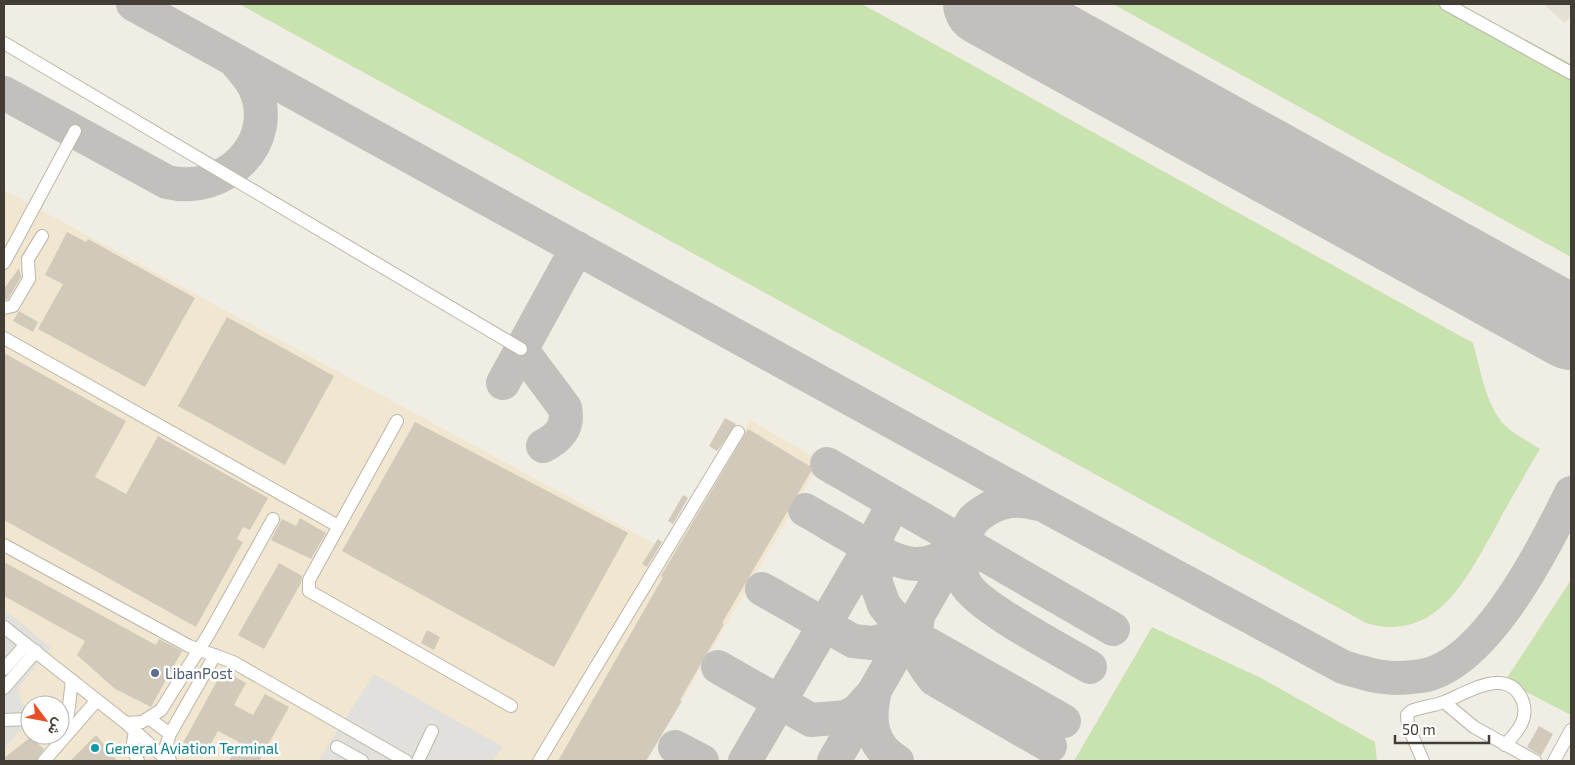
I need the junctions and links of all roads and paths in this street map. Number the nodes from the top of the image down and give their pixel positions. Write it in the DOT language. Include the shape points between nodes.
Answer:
graph roads {
  1 [pos="1446,4"];
  2 [pos="4,43"];
  3 [pos="1571,73"];
  4 [pos="75,131"];
  5 [pos="42,236"];
  6 [pos="4,263"];
  7 [pos="4,308"];
  8 [pos="4,338"];
  9 [pos="521,349"];
  10 [pos="397,422"];
  11 [pos="738,432"];
  12 [pos="273,519"];
  13 [pos="338,526"];
  14 [pos="4,545"];
  15 [pos="4,627"];
  16 [pos="31,648"];
  17 [pos="198,650"];
  18 [pos="215,655"];
  19 [pos="4,669"];
  20 [pos="72,680"];
  21 [pos="6,681"];
  22 [pos="70,697"];
  23 [pos="97,700"];
  24 [pos="1444,702"];
  25 [pos="511,706"];
  26 [pos="20,719"];
  27 [pos="150,719"];
  28 [pos="4,720"];
  29 [pos="130,727"];
  30 [pos="1571,730"];
  31 [pos="432,731"];
  32 [pos="170,734"];
  33 [pos="51,745"];
  34 [pos="1505,745"];
  35 [pos="336,747"];
  36 [pos="39,761"];
  37 [pos="44,761"];
  38 [pos="138,761"];
  39 [pos="169,761"];
  40 [pos="362,761"];
  41 [pos="406,761"];
  42 [pos="418,761"];
  43 [pos="539,761"];
  44 [pos="1423,761"];
  45 [pos="1535,761"];
  46 [pos="1554,761"];
  1 -- 3 [label="lane"];
  2 -- 9 [label="lane"];
  4 -- 6 [label="lane"];
  5 -- 7 [label="lane" via="28,259 30,275 27,283 13,306"];
  8 -- 13 [label="lane"];
  10 -- 13 [label="lane"];
  11 -- 43 [label="lane"];
  12 -- 17 [label="lane"];
  13 -- 25 [label="lane" via="308,580 307,588 311,594"];
  14 -- 17 [label="lane"];
  15 -- 16 [label="lane"];
  16 -- 19 [label="lane"];
  16 -- 20 [label="lane"];
  16 -- 21 [label="lane"];
  17 -- 18 [label="lane"];
  17 -- 27 [label="lane" via="161,710"];
  18 -- 32 [label="lane"];
  18 -- 41 [label="lane" via="242,667"];
  20 -- 22 [label="lane"];
  20 -- 23 [label="lane"];
  23 -- 29 [label="lane"];
  23 -- 37 [label="lane"];
  24 -- 34 [label="lane" via="1474,727"];
  24 -- 34 [label="lane" via="1495,682 1513,688 1520,695 1525,714 1522,724"];
  24 -- 44 [label="lane" via="1410,711 1407,715 1408,726"];
  26 -- 28 [label="lane"];
  27 -- 29 [label="lane"];
  27 -- 32 [label="lane"];
  29 -- 38 [label="lane" via="132,748"];
  29 -- 39 [label="lane"];
  30 -- 46 [label="lane"];
  31 -- 42 [label="lane"];
  32 -- 39 [label="lane" via="166,746"];
  33 -- 36 [label="lane"];
  34 -- 45 [label="lane"];
  35 -- 40 [label="lane"];
}
